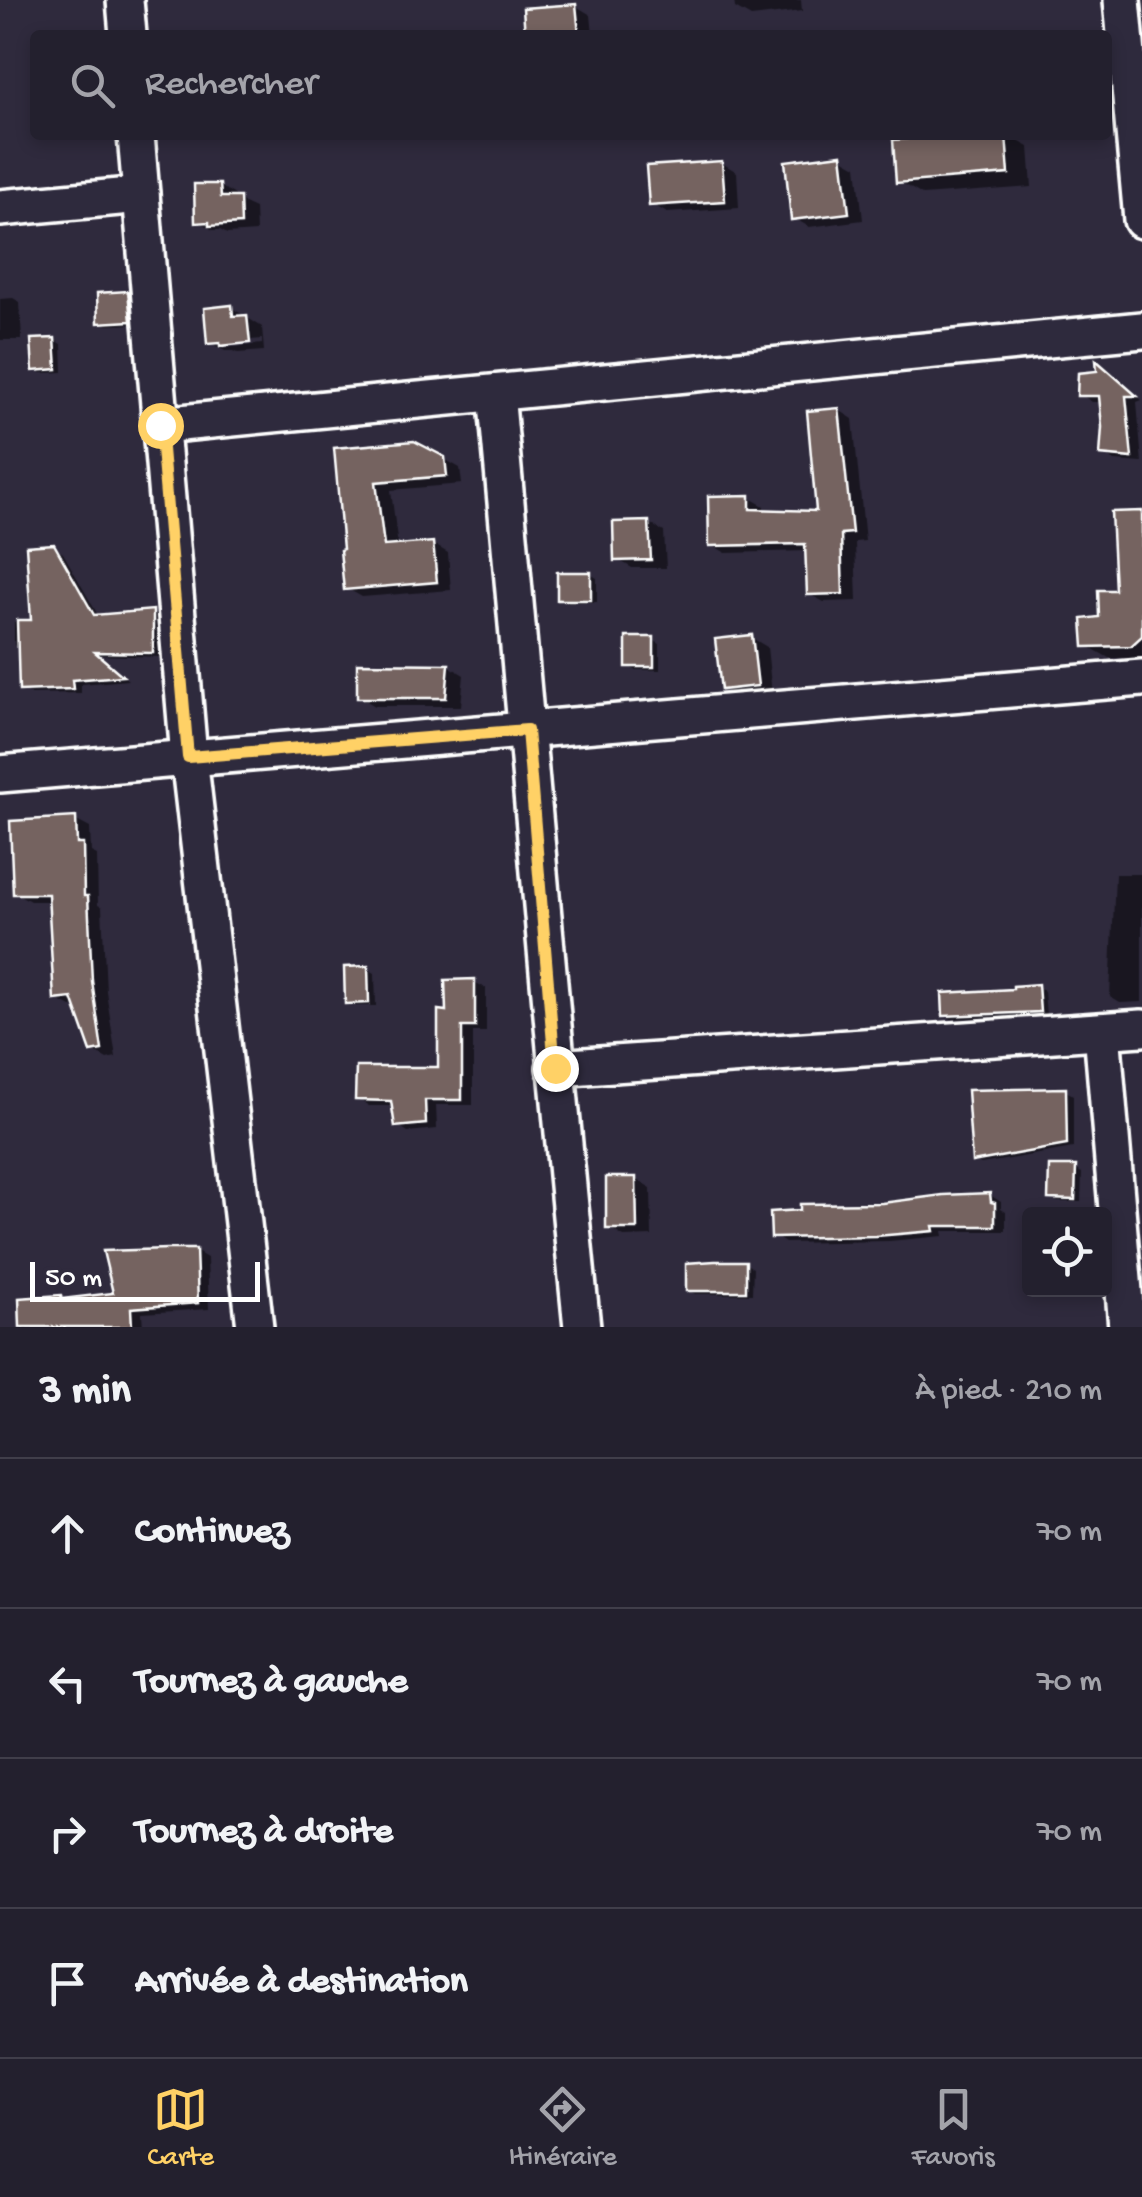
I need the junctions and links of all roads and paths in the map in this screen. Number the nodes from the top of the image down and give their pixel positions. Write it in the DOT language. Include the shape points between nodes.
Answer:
graph roads {
  1 [pos="125,0"];
  2 [pos="1122,0"];
  3 [pos="128,30"];
  4 [pos="136,140"];
  5 [pos="141,195"];
  6 [pos="0,208"];
  7 [pos="1142,220"];
  8 [pos="1142,330"];
  9 [pos="496,393"];
  10 [pos="160,425"];
  11 [pos="1142,678"];
  12 [pos="527,730"];
  13 [pos="188,757"];
  14 [pos="0,774"];
  15 [pos="1142,1028"];
  16 [pos="1102,1031"];
  17 [pos="555,1068"];
  18 [pos="255,1327"];
  19 [pos="582,1327"];
  20 [pos="1127,1327"];
  1 -- 3 [label="street"];
  2 -- 7 [label="street"];
  4 -- 5 [label="street"];
  5 -- 6 [label="street"];
  5 -- 10 [label="street"];
  8 -- 9 [label="street"];
  9 -- 10 [label="street"];
  9 -- 12 [label="street"];
  10 -- 13 [label="street"];
  11 -- 12 [label="street"];
  12 -- 13 [label="street"];
  12 -- 17 [label="street"];
  13 -- 14 [label="street"];
  13 -- 18 [label="street"];
  15 -- 16 [label="street"];
  16 -- 17 [label="street"];
  16 -- 20 [label="street"];
  17 -- 19 [label="street"];
}
